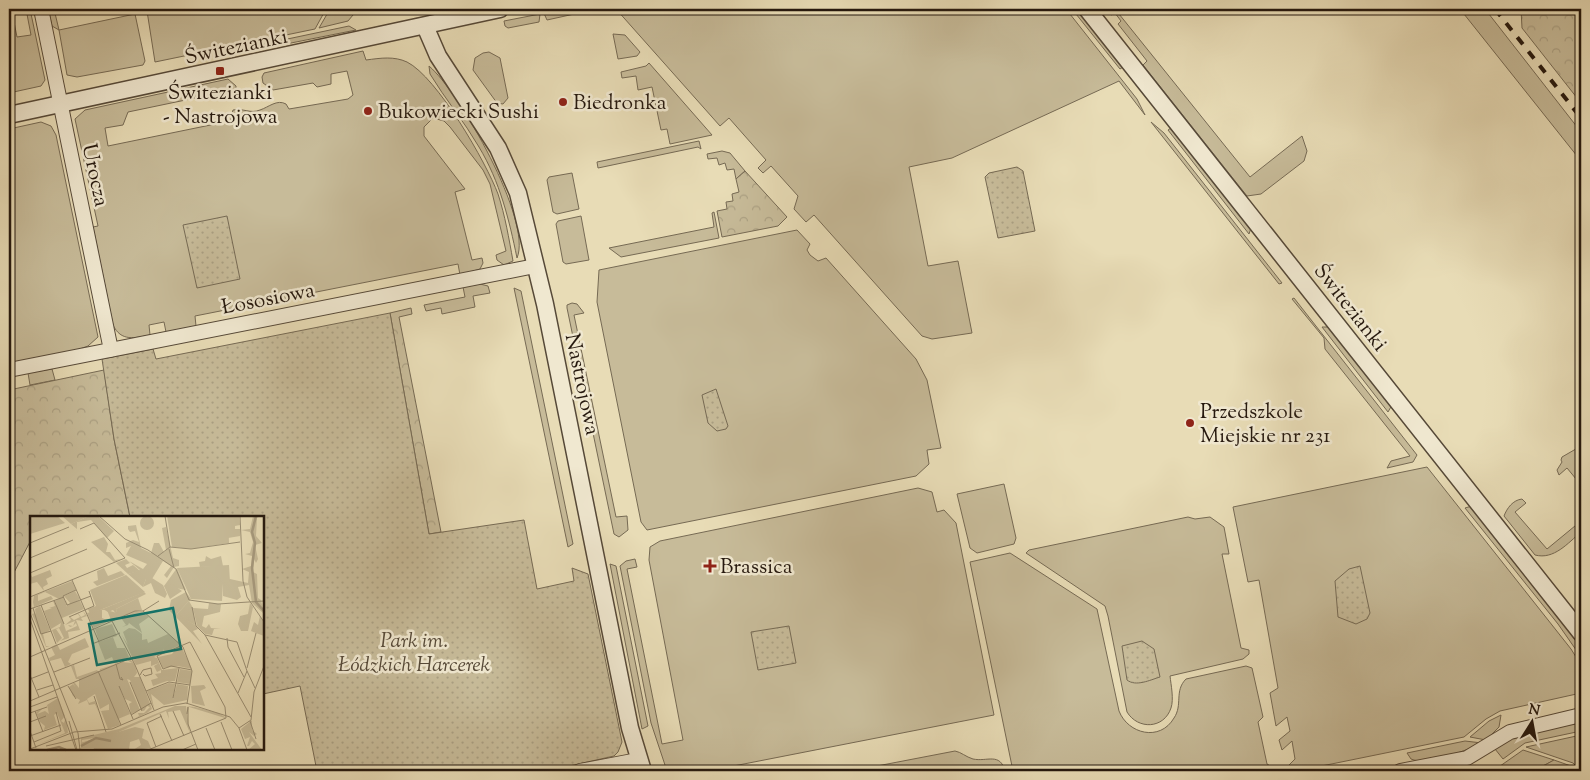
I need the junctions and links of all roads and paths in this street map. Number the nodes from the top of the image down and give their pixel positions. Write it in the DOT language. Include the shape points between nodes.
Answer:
graph roads {
  1 [pos="41,9"];
  2 [pos="500,9"];
  3 [pos="1087,9"];
  4 [pos="425,26"];
  5 [pos="61,103"];
  6 [pos="9,115"];
  7 [pos="535,266"];
  8 [pos="111,350"];
  9 [pos="9,370"];
  10 [pos="1581,633"];
  11 [pos="1581,715"];
  12 [pos="641,766"];
  13 [pos="580,771"];
  14 [pos="1400,771"];
  1 -- 5 [label="street, Urocza"];
  2 -- 4 [label="street, Świtezianki"];
  3 -- 10 [label="street, Świtezianki"];
  4 -- 5 [label="street, Świtezianki"];
  4 -- 7 [label="street, Nastrojowa" via="438,56 502,156 518,193"];
  5 -- 6 [label="street, Świtezianki"];
  5 -- 8 [label="street, Urocza"];
  7 -- 8 [label="street, Łososiowa"];
  7 -- 12 [label="street, Nastrojowa"];
  8 -- 9 [label="street, Łososiowa"];
  11 -- 14 [label="street" via="1510,732 1467,758"];
  12 -- 13 [label="street"];
}
